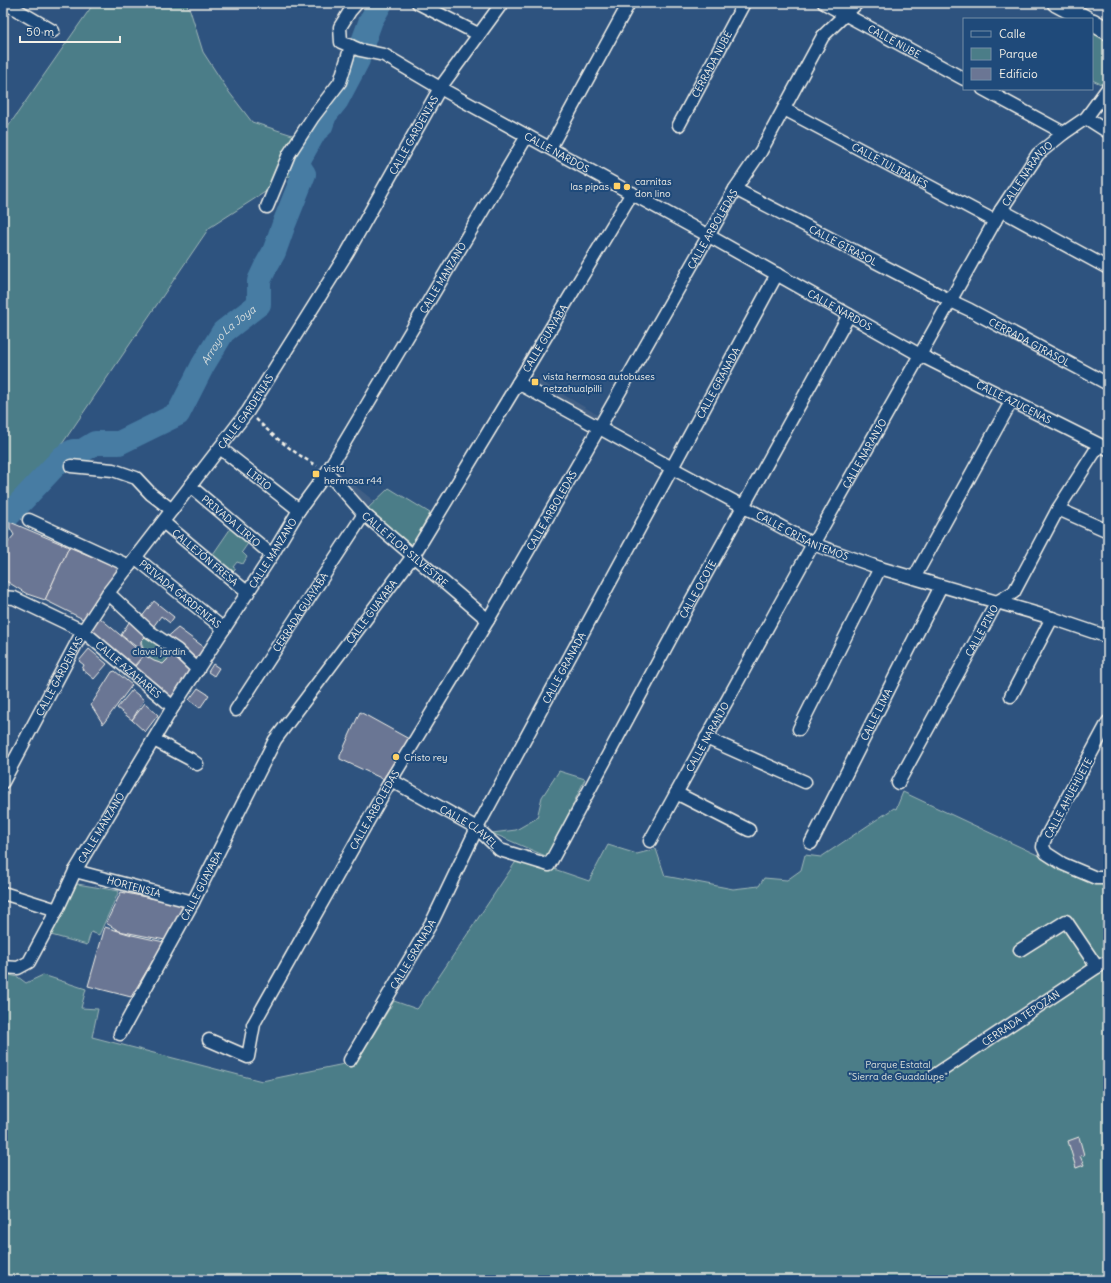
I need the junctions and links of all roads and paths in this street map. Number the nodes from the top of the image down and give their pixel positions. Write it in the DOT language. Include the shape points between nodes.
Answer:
graph roads {
  1 [pos="5,3"];
  2 [pos="357,3"];
  3 [pos="418,3"];
  4 [pos="502,3"];
  5 [pos="629,3"];
  6 [pos="744,3"];
  7 [pos="824,3"];
  8 [pos="857,3"];
  9 [pos="1056,3"];
  10 [pos="845,15"];
  11 [pos="1084,18"];
  12 [pos="1093,23"];
  13 [pos="53,31"];
  14 [pos="1108,31"];
  15 [pos="478,34"];
  16 [pos="355,48"];
  17 [pos="963,78"];
  18 [pos="440,88"];
  19 [pos="1108,88"];
  20 [pos="985,90"];
  21 [pos="784,109"];
  22 [pos="1086,118"];
  23 [pos="679,125"];
  24 [pos="1108,132"];
  25 [pos="1064,133"];
  26 [pos="527,136"];
  27 [pos="550,148"];
  28 [pos="735,189"];
  29 [pos="632,193"];
  30 [pos="266,207"];
  31 [pos="1001,210"];
  32 [pos="995,221"];
  33 [pos="709,236"];
  34 [pos="1108,268"];
  35 [pos="776,274"];
  36 [pos="950,301"];
  37 [pos="849,315"];
  38 [pos="920,355"];
  39 [pos="518,384"];
  40 [pos="1108,384"];
  41 [pos="1011,402"];
  42 [pos="248,411"];
  43 [pos="599,428"];
  44 [pos="1103,447"];
  45 [pos="220,448"];
  46 [pos="71,466"];
  47 [pos="672,468"];
  48 [pos="327,472"];
  49 [pos="190,486"];
  50 [pos="743,506"];
  51 [pos="1058,509"];
  52 [pos="172,510"];
  53 [pos="299,510"];
  54 [pos="364,514"];
  55 [pos="29,520"];
  56 [pos="163,522"];
  57 [pos="1108,531"];
  58 [pos="812,544"];
  59 [pos="272,555"];
  60 [pos="412,556"];
  61 [pos="132,562"];
  62 [pos="880,568"];
  63 [pos="914,578"];
  64 [pos="941,586"];
  65 [pos="108,593"];
  66 [pos="248,593"];
  67 [pos="3,597"];
  68 [pos="997,602"];
  69 [pos="1052,618"];
  70 [pos="488,620"];
  71 [pos="224,629"];
  72 [pos="84,631"];
  73 [pos="1108,637"];
  74 [pos="198,670"];
  75 [pos="1011,696"];
  76 [pos="173,707"];
  77 [pos="236,710"];
  78 [pos="1108,722"];
  79 [pos="800,729"];
  80 [pos="706,738"];
  81 [pos="154,740"];
  82 [pos="197,764"];
  83 [pos="391,780"];
  84 [pos="3,782"];
  85 [pos="804,782"];
  86 [pos="898,783"];
  87 [pos="676,793"];
  88 [pos="477,828"];
  89 [pos="749,830"];
  90 [pos="650,841"];
  91 [pos="811,843"];
  92 [pos="549,865"];
  93 [pos="76,871"];
  94 [pos="1108,878"];
  95 [pos="3,893"];
  96 [pos="193,902"];
  97 [pos="57,910"];
  98 [pos="1020,950"];
  99 [pos="1108,962"];
  100 [pos="3,967"];
  101 [pos="1097,967"];
  102 [pos="120,1034"];
  103 [pos="209,1040"];
  104 [pos="350,1060"];
  105 [pos="935,1075"];
  1 -- 13 [label="street"];
  2 -- 16 [label="street" via="340,27 341,42"];
  3 -- 15 [label="street"];
  4 -- 15 [label="street, CALLE GARDENIAS"];
  5 -- 27 [label="street"];
  6 -- 23 [label="street, CERRADA NUBE"];
  7 -- 10 [label="street, CALLE NUBE"];
  8 -- 10 [label="street, CALLE ARBOLEDAS"];
  9 -- 11 [label="street"];
  10 -- 17 [label="street, CALLE NUBE"];
  10 -- 21 [label="street, CALLE ARBOLEDAS" via="823,36"];
  12 -- 14 [label="street"];
  15 -- 18 [label="street, CALLE GARDENIAS"];
  16 -- 18 [label="street, CALLE NARDOS" via="384,55"];
  16 -- 30 [label="street" via="340,82 289,154"];
  18 -- 26 [label="street, CALLE NARDOS"];
  18 -- 42 [label="street, CALLE GARDENIAS" via="347,253"];
  19 -- 22 [label="street, CALLE NARANJO"];
  20 -- 25 [label="street"];
  21 -- 28 [label="street, CALLE ARBOLEDAS" via="761,151"];
  21 -- 32 [label="street, CALLE TULIPANES"];
  22 -- 24 [label="street"];
  22 -- 25 [label="street, CALLE NARANJO"];
  25 -- 31 [label="street, CALLE NARANJO" via="1038,154"];
  26 -- 27 [label="street, CALLE NARDOS"];
  26 -- 48 [label="street, CALLE MANZANO"];
  27 -- 29 [label="street, CALLE NARDOS"];
  28 -- 33 [label="street, CALLE ARBOLEDAS"];
  28 -- 36 [label="street, CALLE GIRASOL"];
  29 -- 33 [label="street, CALLE NARDOS"];
  29 -- 39 [label="street, CALLE GUAYABA"];
  31 -- 32 [label="street, CALLE NARANJO"];
  31 -- 34 [label="street"];
  32 -- 36 [label="street, CALLE NARANJO"];
  33 -- 35 [label="street, CALLE NARDOS"];
  33 -- 43 [label="street, CALLE ARBOLEDAS"];
  35 -- 37 [label="street, CALLE NARDOS"];
  35 -- 47 [label="street, CALLE GRANADA"];
  36 -- 38 [label="street, CALLE NARANJO"];
  36 -- 40 [label="street, CERRADA GIRASOL"];
  37 -- 38 [label="street, CALLE NARDOS"];
  37 -- 50 [label="street, CALLE OCOTE"];
  38 -- 41 [label="street, CALLE AZUCENAS"];
  38 -- 58 [label="street, CALLE NARANJO"];
  39 -- 43 [label="street, CALLE CRISANTEMOS"];
  39 -- 60 [label="street, CALLE GUAYABA"];
  41 -- 44 [label="street, CALLE AZUCENAS"];
  41 -- 63 [label="street"];
  42 -- 45 [label="street, CALLE GARDENIAS"];
  42 -- 48 [label="path" via="274,437"];
  43 -- 47 [label="street, CALLE CRISANTEMOS"];
  43 -- 70 [label="street, CALLE ARBOLEDAS"];
  44 -- 51 [label="street, CALLE PINO"];
  45 -- 49 [label="street, CALLE GARDENIAS"];
  45 -- 53 [label="street, LIRIO"];
  46 -- 52 [label="street" via="112,470 136,478"];
  47 -- 50 [label="street, CALLE CRISANTEMOS"];
  47 -- 88 [label="street, CALLE GRANADA"];
  48 -- 53 [label="street, CALLE MANZANO"];
  48 -- 54 [label="street, CALLE FLOR SILVESTRE"];
  49 -- 52 [label="street, CALLE GARDENIAS"];
  49 -- 59 [label="street, PRIVADA LIRIO"];
  50 -- 58 [label="street, CALLE CRISANTEMOS"];
  50 -- 92 [label="street, CALLE OCOTE"];
  51 -- 57 [label="street"];
  51 -- 68 [label="street, CALLE PINO" via="1014,592"];
  52 -- 56 [label="street, CALLE GARDENIAS"];
  53 -- 59 [label="street, CALLE MANZANO"];
  54 -- 60 [label="street, CALLE FLOR SILVESTRE"];
  54 -- 77 [label="street, CERRADA GUAYABA"];
  55 -- 61 [label="street, PRIVADA GARDENIAS"];
  56 -- 61 [label="street, CALLE GARDENIAS"];
  56 -- 66 [label="street, CALLEJÓN FRESA"];
  58 -- 62 [label="street, CALLE CRISANTEMOS"];
  58 -- 80 [label="street, CALLE NARANJO"];
  59 -- 66 [label="street, CALLE MANZANO"];
  60 -- 70 [label="street, CALLE FLOR SILVESTRE"];
  60 -- 96 [label="street, CALLE GUAYABA" via="275,740"];
  61 -- 65 [label="street, CALLE GARDENIAS"];
  61 -- 71 [label="street, PRIVADA GARDENIAS"];
  62 -- 63 [label="street, CALLE CRISANTEMOS"];
  62 -- 79 [label="street"];
  63 -- 64 [label="street, CALLE CRISANTEMOS"];
  64 -- 68 [label="street, CALLE CRISANTEMOS"];
  64 -- 91 [label="street, CALLE LIMA"];
  65 -- 72 [label="street, CALLE GARDENIAS"];
  65 -- 74 [label="street" via="150,632 177,650"];
  66 -- 71 [label="street, CALLE MANZANO"];
  67 -- 72 [label="street, CALLE AZAHARES" via="14,598"];
  68 -- 69 [label="street, CALLE CRISANTEMOS"];
  68 -- 86 [label="street, CALLE PINO"];
  69 -- 73 [label="street, CALLE CRISANTEMOS"];
  69 -- 75 [label="street"];
  70 -- 83 [label="street, CALLE ARBOLEDAS"];
  71 -- 74 [label="street, CALLE MANZANO"];
  72 -- 76 [label="street, CALLE AZAHARES"];
  72 -- 84 [label="street, CALLE GARDENIAS"];
  74 -- 76 [label="street, CALLE MANZANO"];
  76 -- 81 [label="street, CALLE MANZANO"];
  78 -- 94 [label="street, CALLE AHUEHUETE" via="1043,847 1046,853 1063,864 1096,878"];
  80 -- 85 [label="street"];
  80 -- 87 [label="street, CALLE NARANJO"];
  81 -- 82 [label="street"];
  81 -- 93 [label="street, CALLE MANZANO"];
  83 -- 88 [label="street, CALLE CLAVEL"];
  83 -- 103 [label="street, CALLE ARBOLEDAS" via="254,1024 248,1057"];
  87 -- 89 [label="street"];
  87 -- 90 [label="street, CALLE NARANJO"];
  88 -- 92 [label="street, CALLE CLAVEL" via="500,850"];
  88 -- 104 [label="street, CALLE GRANADA" via="433,920"];
  93 -- 96 [label="street, HORTENSIA"];
  93 -- 97 [label="street, CALLE MANZANO"];
  95 -- 97 [label="street"];
  96 -- 102 [label="street, CALLE GUAYABA"];
  97 -- 100 [label="street, CALLE MANZANO" via="29,962 18,968"];
  98 -- 101 [label="street" via="1066,921"];
  99 -- 101 [label="street, CERRADA TEPOZÁN"];
  101 -- 105 [label="street, CERRADA TEPOZÁN"];
}
